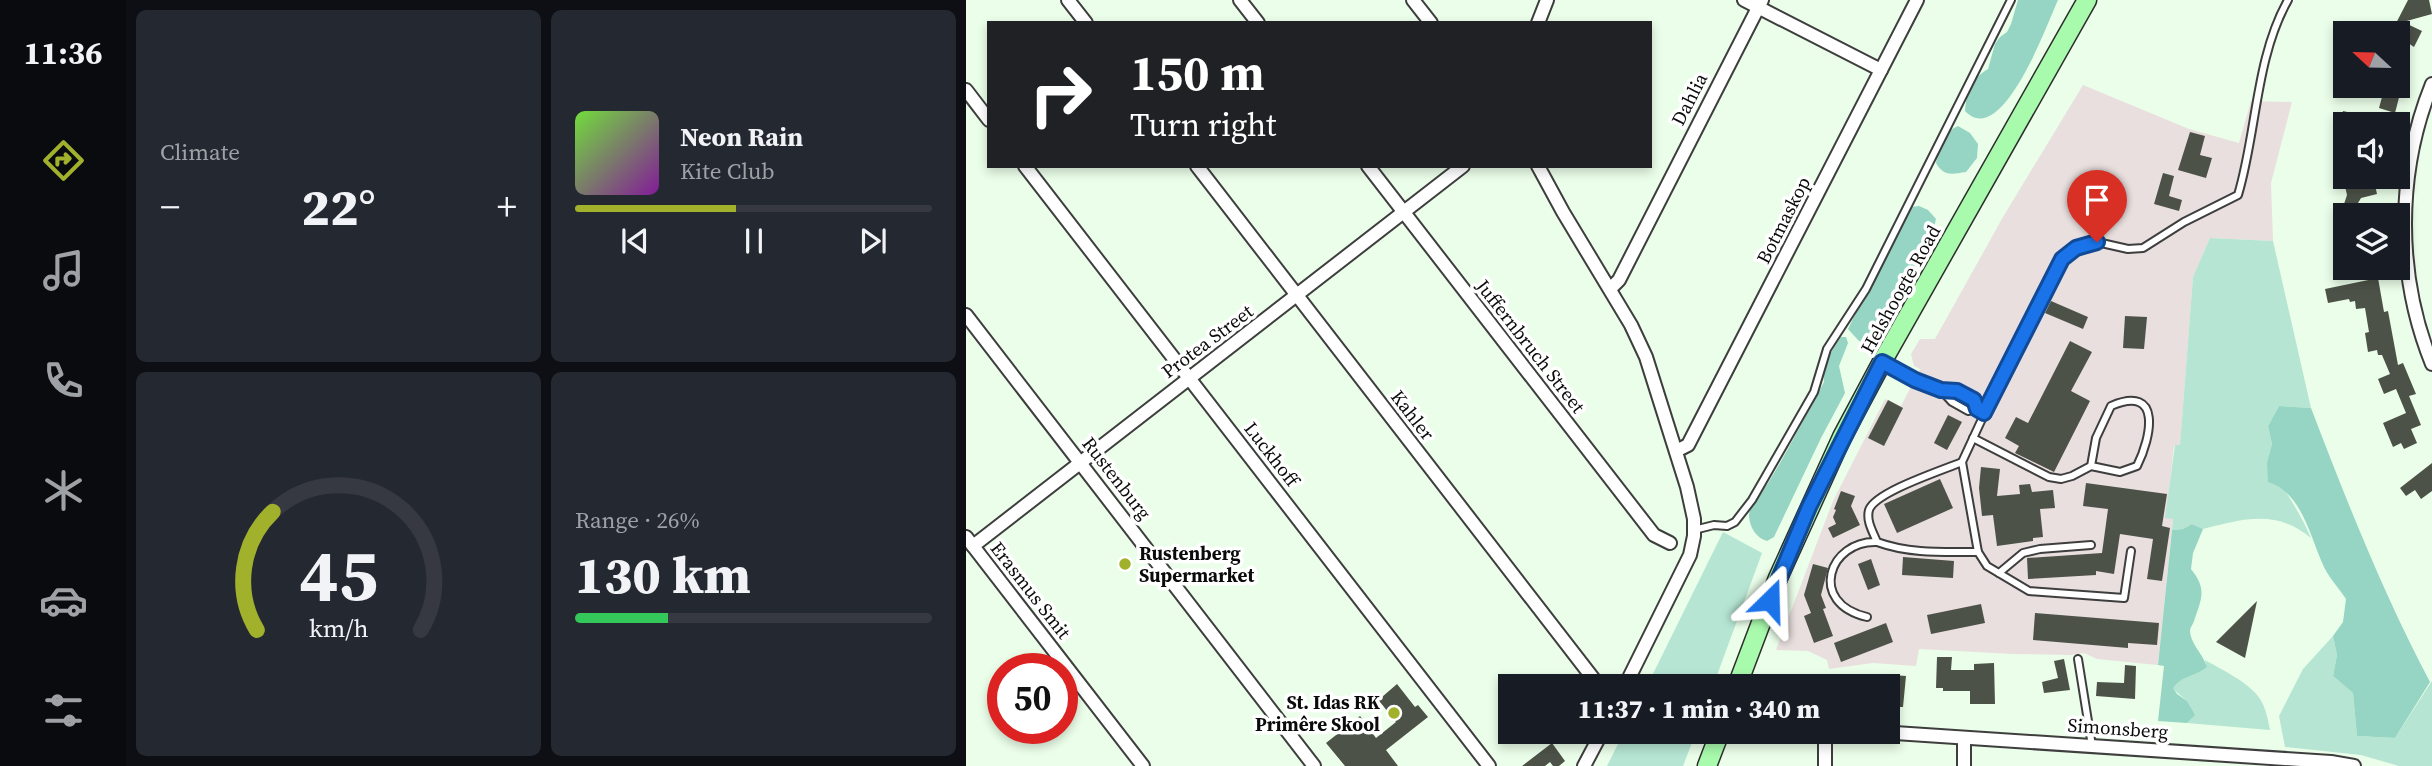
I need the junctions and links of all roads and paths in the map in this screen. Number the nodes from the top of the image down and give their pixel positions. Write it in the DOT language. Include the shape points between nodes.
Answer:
graph roads {
  1 [pos="1068,0"];
  2 [pos="1240,0"];
  3 [pos="1413,0"];
  4 [pos="1547,0"];
  5 [pos="1744,0"];
  6 [pos="1917,0"];
  7 [pos="2011,0"];
  8 [pos="2087,0"];
  9 [pos="2288,0"];
  10 [pos="1760,4"];
  11 [pos="1084,21"];
  12 [pos="1256,21"];
  13 [pos="1429,21"];
  14 [pos="1539,21"];
  15 [pos="1881,70"];
  16 [pos="966,90"];
  17 [pos="2431,92"];
  18 [pos="987,117"];
  19 [pos="1027,168"];
  20 [pos="1199,168"];
  21 [pos="1369,168"];
  22 [pos="1460,168"];
  23 [pos="1539,168"];
  24 [pos="1403,213"];
  25 [pos="1610,289"];
  26 [pos="1297,297"];
  27 [pos="966,315"];
  28 [pos="2429,348"];
  29 [pos="1882,362"];
  30 [pos="2432,364"];
  31 [pos="1189,379"];
  32 [pos="1941,390"];
  33 [pos="1977,409"];
  34 [pos="1984,413"];
  35 [pos="1973,438"];
  36 [pos="1676,452"];
  37 [pos="1962,462"];
  38 [pos="1081,463"];
  39 [pos="2091,466"];
  40 [pos="1694,530"];
  41 [pos="970,542"];
  42 [pos="1877,542"];
  43 [pos="1670,543"];
  44 [pos="2091,545"];
  45 [pos="2131,551"];
  46 [pos="1978,552"];
  47 [pos="1999,573"];
  48 [pos="1867,617"];
  49 [pos="2078,660"];
  50 [pos="1590,674"];
  51 [pos="1631,674"];
  52 [pos="1742,674"];
  53 [pos="1900,733"];
  54 [pos="1965,737"];
  55 [pos="1596,744"];
  56 [pos="1715,744"];
  57 [pos="1825,744"];
  58 [pos="2092,746"];
  59 [pos="2276,762"];
  60 [pos="1143,766"];
  61 [pos="1314,766"];
  62 [pos="1489,766"];
  63 [pos="1584,766"];
  64 [pos="1707,766"];
  65 [pos="1825,766"];
  66 [pos="1964,766"];
  67 [pos="2354,766"];
  1 -- 11 [label="street"];
  2 -- 12 [label="street"];
  3 -- 13 [label="street"];
  4 -- 14 [label="street"];
  5 -- 10 [label="street"];
  6 -- 15 [label="street, Botmaskop"];
  7 -- 40 [label="lane" via="1866,289 1827,349 1814,392 1752,500 1735,522"];
  8 -- 29 [label="main road, Helshoogte Road"];
  9 -- 34 [label="lane" via="2266,60 2238,195 2143,248 2097,242 2076,248 2062,259"];
  10 -- 15 [label="street"];
  10 -- 25 [label="street, Dahlia" via="1619,280"];
  15 -- 36 [label="street, Botmaskop" via="1688,445"];
  16 -- 18 [label="street"];
  17 -- 28 [label="street" via="2411,155 2405,220 2412,296"];
  19 -- 31 [label="street, Luckhoff"];
  20 -- 26 [label="street, Kahler"];
  21 -- 24 [label="street, Juffernbruch Street"];
  22 -- 24 [label="street, Protea Street"];
  23 -- 25 [label="street"];
  24 -- 26 [label="street, Protea Street"];
  24 -- 43 [label="street, Juffernbruch Street" via="1654,535"];
  25 -- 36 [label="street" via="1646,357"];
  26 -- 31 [label="street, Protea Street"];
  26 -- 50 [label="street, Kahler"];
  27 -- 38 [label="street, Rustenburg"];
  28 -- 30 [label="street"];
  29 -- 32 [label="lane"];
  29 -- 52 [label="main road, Helshoogte Road" via="1809,507"];
  31 -- 38 [label="street, Protea Street"];
  31 -- 62 [label="street, Luckhoff"];
  32 -- 33 [label="lane" via="1968,411"];
  32 -- 33 [label="lane" via="1957,391 1974,400"];
  33 -- 34 [label="lane"];
  34 -- 35 [label="lane"];
  35 -- 37 [label="lane"];
  35 -- 39 [label="lane" via="2049,477 2072,476"];
  36 -- 40 [label="street"];
  37 -- 42 [label="lane" via="1880,496 1868,518"];
  37 -- 46 [label="lane"];
  38 -- 41 [label="street, Protea Street"];
  38 -- 61 [label="street, Rustenburg"];
  39 -- 39 [label="lane" via="2120,472 2137,466 2151,426 2148,411 2137,402 2111,406 2096,438"];
  40 -- 51 [label="street" via="1690,555"];
  41 -- 60 [label="street, Erasmus Smit"];
  42 -- 46 [label="lane" via="1914,552"];
  42 -- 48 [label="lane" via="1843,555 1833,568 1830,584 1843,608"];
  44 -- 47 [label="lane" via="2023,553"];
  45 -- 47 [label="lane" via="2124,598 2029,592"];
  46 -- 47 [label="lane" via="1987,566"];
  49 -- 58 [label="lane"];
  53 -- 54 [label="street, Simonsberg"];
  54 -- 58 [label="street, Simonsberg"];
  54 -- 66 [label="street"];
  55 -- 63 [label="street"];
  56 -- 64 [label="main road"];
  57 -- 65 [label="street"];
  58 -- 59 [label="street, Simonsberg"];
  59 -- 67 [label="street, Simonsberg"];
}
